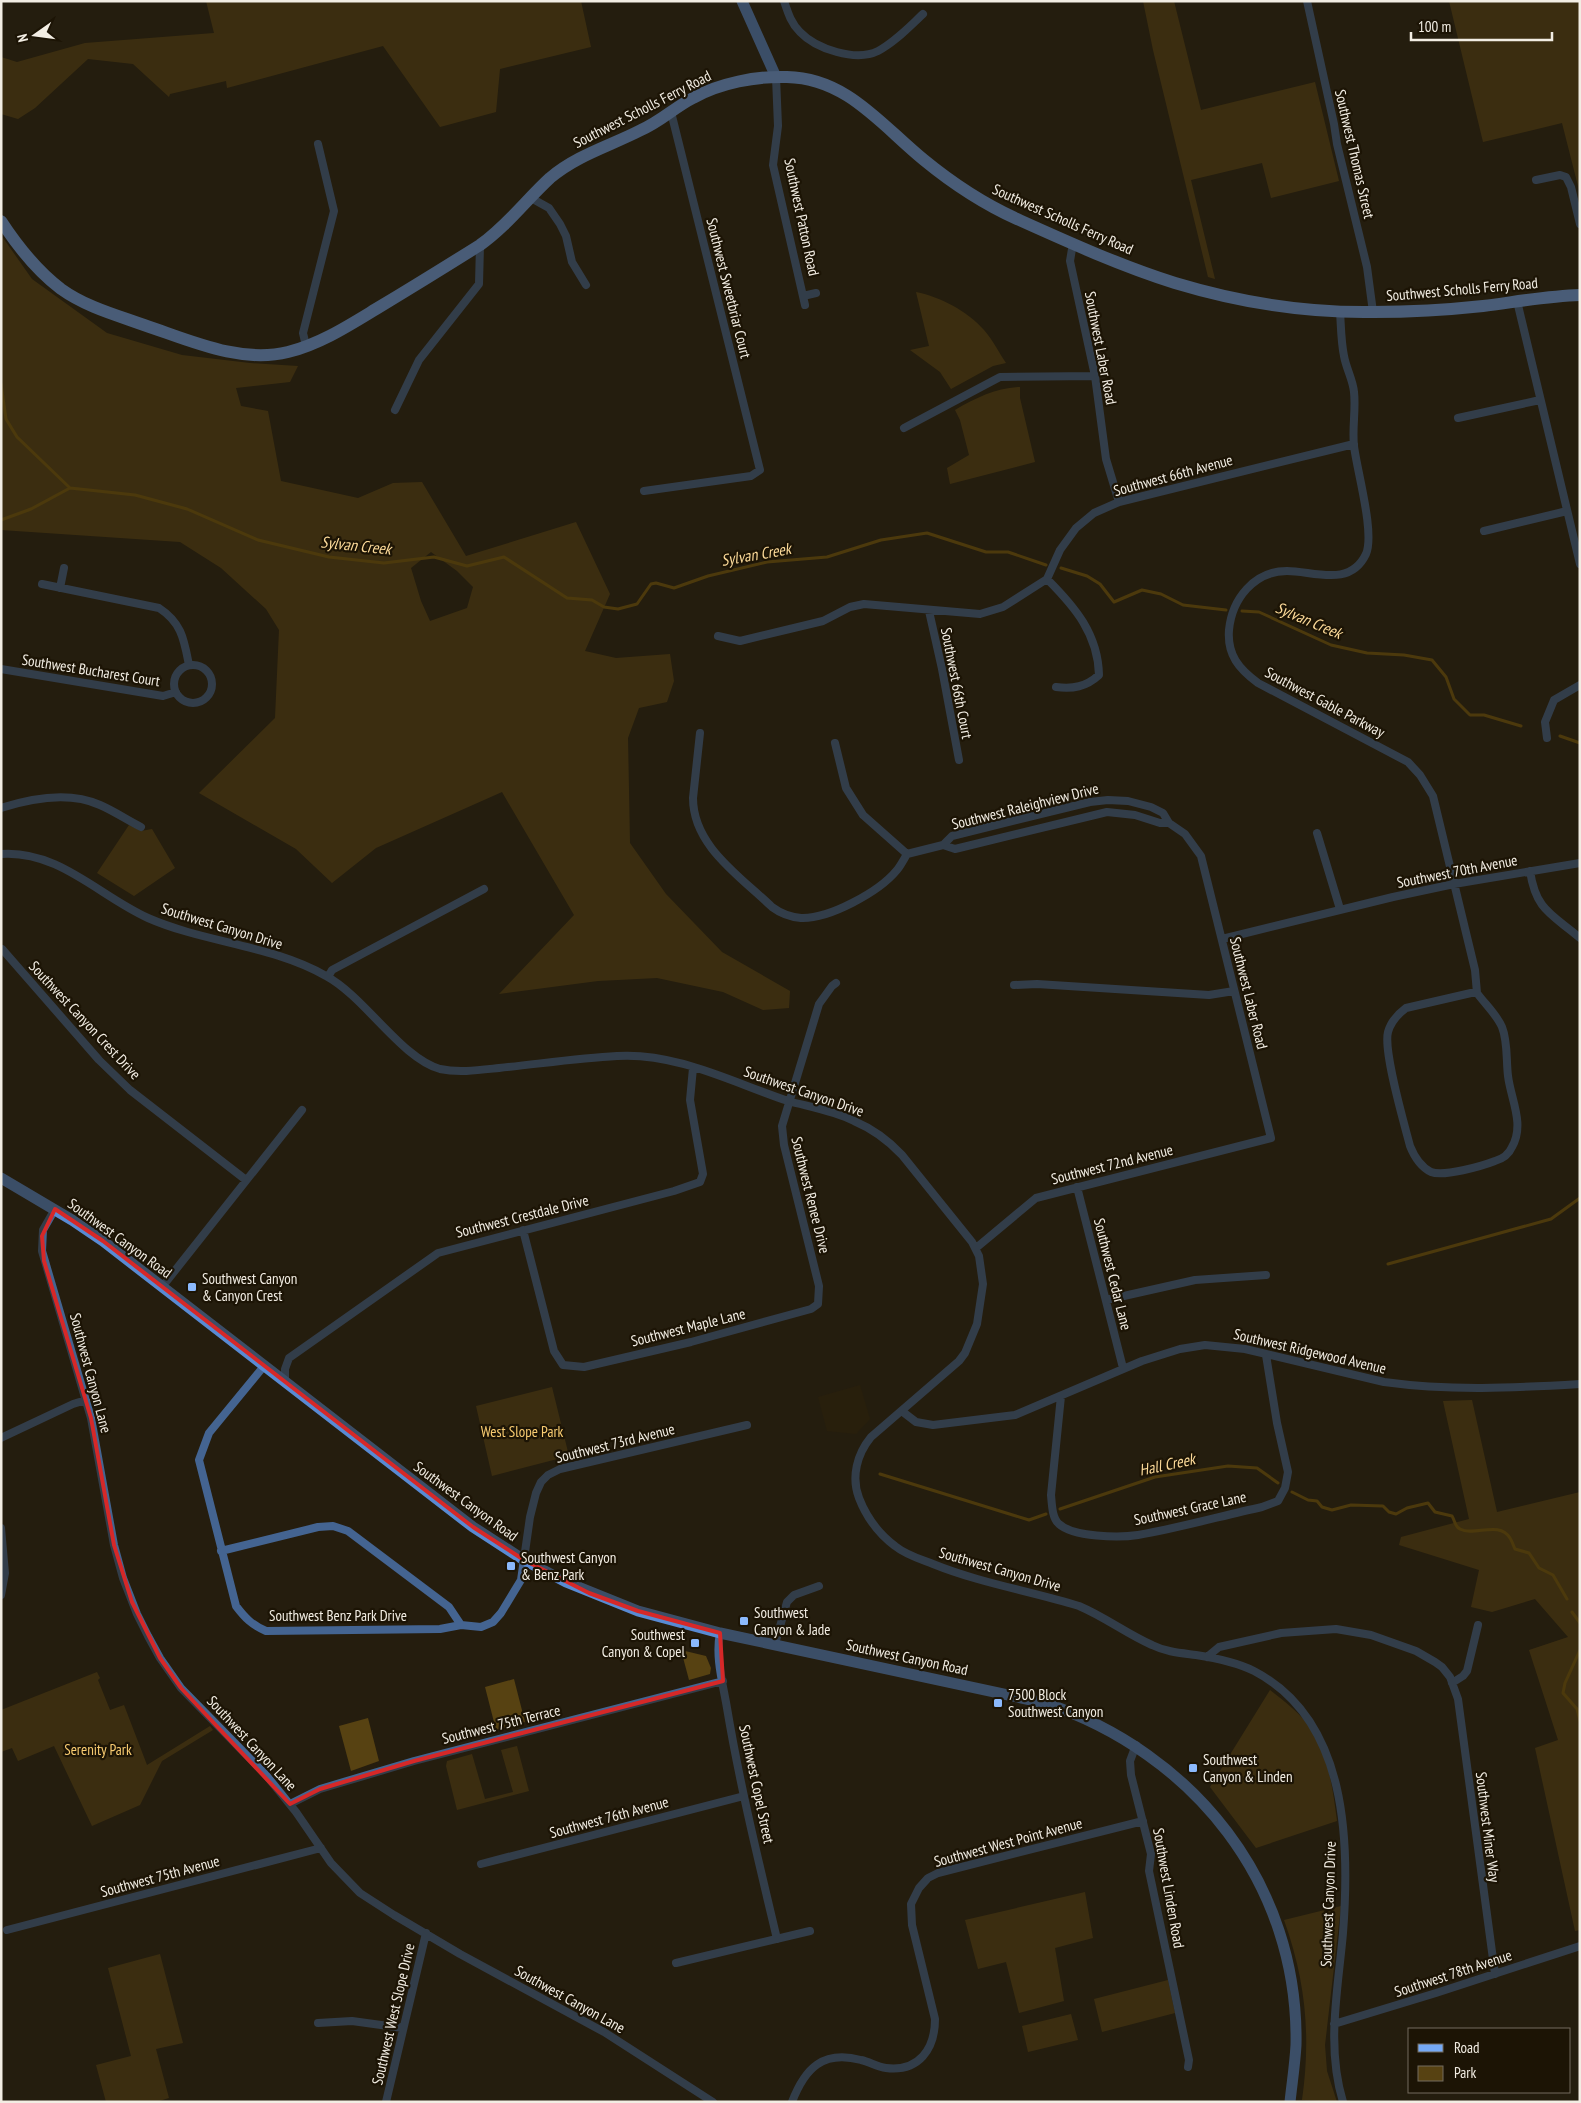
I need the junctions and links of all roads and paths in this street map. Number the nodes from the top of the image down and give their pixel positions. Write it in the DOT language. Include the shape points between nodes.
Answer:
graph roads {
  1 [pos="742,1"];
  2 [pos="784,1"];
  3 [pos="1307,1"];
  4 [pos="924,14"];
  5 [pos="776,77"];
  6 [pos="671,112"];
  7 [pos="318,144"];
  8 [pos="1536,180"];
  9 [pos="531,198"];
  10 [pos="1,221"];
  11 [pos="1580,224"];
  12 [pos="1073,243"];
  13 [pos="480,245"];
  14 [pos="586,285"];
  15 [pos="816,293"];
  16 [pos="1580,295"];
  17 [pos="803,296"];
  18 [pos="1517,301"];
  19 [pos="804,305"];
  20 [pos="1340,311"];
  21 [pos="1373,312"];
  22 [pos="306,346"];
  23 [pos="1095,376"];
  24 [pos="1540,400"];
  25 [pos="395,410"];
  26 [pos="1458,418"];
  27 [pos="904,428"];
  28 [pos="1354,444"];
  29 [pos="644,491"];
  30 [pos="1120,502"];
  31 [pos="1567,511"];
  32 [pos="1484,531"];
  33 [pos="1580,564"];
  34 [pos="64,568"];
  35 [pos="1047,579"];
  36 [pos="42,584"];
  37 [pos="60,588"];
  38 [pos="929,611"];
  39 [pos="718,636"];
  40 [pos="190,666"];
  41 [pos="1,669"];
  42 [pos="1580,685"];
  43 [pos="1056,687"];
  44 [pos="176,692"];
  45 [pos="700,733"];
  46 [pos="1547,738"];
  47 [pos="835,742"];
  48 [pos="959,760"];
  49 [pos="1,808"];
  50 [pos="1169,823"];
  51 [pos="140,827"];
  52 [pos="1317,833"];
  53 [pos="943,845"];
  54 [pos="1,854"];
  55 [pos="907,854"];
  56 [pos="1200,856"];
  57 [pos="1580,863"];
  58 [pos="1530,871"];
  59 [pos="1454,884"];
  60 [pos="484,889"];
  61 [pos="1340,910"];
  62 [pos="1580,938"];
  63 [pos="1222,939"];
  64 [pos="2,949"];
  65 [pos="328,977"];
  66 [pos="836,983"];
  67 [pos="1014,985"];
  68 [pos="1234,991"];
  69 [pos="1477,993"];
  70 [pos="693,1068"];
  71 [pos="789,1101"];
  72 [pos="302,1110"];
  73 [pos="1271,1138"];
  74 [pos="1,1178"];
  75 [pos="246,1180"];
  76 [pos="1077,1186"];
  77 [pos="55,1209"];
  78 [pos="523,1230"];
  79 [pos="976,1248"];
  80 [pos="1266,1275"];
  81 [pos="162,1287"];
  82 [pos="1106,1300"];
  83 [pos="818,1304"];
  84 [pos="1266,1354"];
  85 [pos="264,1366"];
  86 [pos="1123,1368"];
  87 [pos="285,1382"];
  88 [pos="1580,1384"];
  89 [pos="1061,1396"];
  90 [pos="86,1400"];
  91 [pos="902,1412"];
  92 [pos="747,1425"];
  93 [pos="1,1438"];
  94 [pos="1,1528"];
  95 [pos="221,1551"];
  96 [pos="524,1560"];
  97 [pos="819,1586"];
  98 [pos="1,1595"];
  99 [pos="461,1625"];
  100 [pos="1478,1625"];
  101 [pos="720,1633"];
  102 [pos="775,1644"];
  103 [pos="1207,1657"];
  104 [pos="723,1681"];
  105 [pos="1452,1683"];
  106 [pos="1136,1745"];
  107 [pos="744,1796"];
  108 [pos="290,1804"];
  109 [pos="1143,1821"];
  110 [pos="320,1848"];
  111 [pos="481,1864"];
  112 [pos="7,1930"];
  113 [pos="810,1931"];
  114 [pos="426,1933"];
  115 [pos="776,1939"];
  116 [pos="1580,1946"];
  117 [pos="676,1963"];
  118 [pos="1495,1974"];
  119 [pos="318,2022"];
  120 [pos="1334,2024"];
  121 [pos="403,2028"];
  122 [pos="1188,2066"];
  123 [pos="701,2094"];
  124 [pos="386,2102"];
  125 [pos="696,2102"];
  126 [pos="713,2102"];
  127 [pos="792,2102"];
  128 [pos="1290,2102"];
  129 [pos="1343,2102"];
  1 -- 5 [label="main road, Southwest Patton Road"];
  2 -- 4 [label="street" via="794,25 807,39 854,55 877,52"];
  3 -- 21 [label="street, Southwest Thomas Street" via="1367,268"];
  5 -- 6 [label="main road, Southwest Scholls Ferry Road" via="725,85 693,98"];
  5 -- 12 [label="main road, Southwest Scholls Ferry Road" via="816,81 844,94 879,118 923,159 960,186 1006,214"];
  5 -- 17 [label="street, Southwest Patton Road" via="778,126 773,165"];
  6 -- 9 [label="main road, Southwest Scholls Ferry Road" via="648,127 577,159 551,177"];
  6 -- 29 [label="street, Southwest Sweetbriar Court" via="760,470 751,476"];
  7 -- 22 [label="street" via="334,210 303,334"];
  8 -- 11 [label="street" via="1560,174 1566,177"];
  9 -- 13 [label="main road, Southwest Scholls Ferry Road"];
  9 -- 14 [label="street" via="549,208 560,224 572,262"];
  10 -- 22 [label="main road, Southwest Scholls Ferry Road" via="23,253 46,277 71,296 98,310 225,351 271,354"];
  12 -- 20 [label="main road, Southwest Scholls Ferry Road" via="1193,288 1256,301"];
  12 -- 23 [label="street, Southwest Laber Road" via="1070,261"];
  13 -- 22 [label="main road, Southwest Scholls Ferry Road" via="346,327"];
  13 -- 25 [label="street" via="479,284 419,360"];
  15 -- 17 [label="street, Southwest Patton Road"];
  16 -- 18 [label="main road, Southwest Scholls Ferry Road"];
  17 -- 19 [label="street, Southwest Patton Road"];
  18 -- 21 [label="main road, Southwest Scholls Ferry Road"];
  18 -- 24 [label="street"];
  20 -- 21 [label="main road, Southwest Scholls Ferry Road"];
  20 -- 28 [label="street, Southwest Gable Parkway" via="1344,356 1354,391"];
  23 -- 27 [label="street" via="1000,377"];
  23 -- 30 [label="street, Southwest Laber Road" via="1106,459"];
  24 -- 26 [label="street"];
  24 -- 31 [label="street"];
  28 -- 30 [label="street, Southwest 66th Avenue"];
  28 -- 59 [label="street, Southwest Gable Parkway" via="1370,538 1366,554 1355,567 1343,573 1327,577 1282,571 1249,586 1237,602 1229,626 1231,654 1237,665 1258,683 1408,762 1433,796"];
  30 -- 35 [label="street, Southwest 66th Avenue" via="1094,513 1076,528 1060,550"];
  31 -- 32 [label="street"];
  31 -- 33 [label="street"];
  34 -- 37 [label="street"];
  35 -- 38 [label="street" via="1002,607 980,614"];
  35 -- 43 [label="street" via="1072,604 1090,634 1099,659 1099,675 1089,684"];
  36 -- 37 [label="street"];
  37 -- 40 [label="street" via="159,608 171,616 179,628"];
  38 -- 39 [label="street" via="864,604 850,607 823,621 740,641"];
  38 -- 48 [label="street, Southwest 66th Court"];
  40 -- 44 [label="street, Southwest Bucharest Court" via="176,676"];
  40 -- 44 [label="street, Southwest Bucharest Court" via="200,666 209,673 212,680 210,693 200,702 192,703 180,698"];
  41 -- 44 [label="street, Southwest Bucharest Court" via="163,696"];
  42 -- 46 [label="street" via="1554,700 1545,722"];
  45 -- 55 [label="street" via="693,798 698,829 711,848 778,911 802,918 811,917 854,902 896,871"];
  47 -- 55 [label="street" via="846,788 863,815"];
  49 -- 51 [label="street" via="48,798 79,799 100,805"];
  50 -- 53 [label="street, Southwest Raleighview Drive" via="1106,812 955,849"];
  50 -- 53 [label="street, Southwest Raleighview Drive" via="1163,813 1151,807 1108,800 952,836"];
  50 -- 56 [label="street, Southwest Raleighview Drive" via="1185,834"];
  52 -- 61 [label="street"];
  53 -- 55 [label="street, Southwest Raleighview Drive"];
  54 -- 65 [label="street, Southwest Canyon Drive" via="53,863 122,905 172,928 287,959"];
  56 -- 63 [label="street, Southwest Laber Road"];
  57 -- 58 [label="street, Southwest 70th Avenue"];
  58 -- 59 [label="street, Southwest 70th Avenue"];
  58 -- 62 [label="street" via="1539,903"];
  59 -- 61 [label="street, Southwest 70th Avenue"];
  59 -- 69 [label="street, Southwest Gable Parkway" via="1475,970"];
  60 -- 65 [label="street" via="332,970"];
  61 -- 63 [label="street, Southwest 70th Avenue"];
  63 -- 68 [label="street, Southwest Laber Road"];
  64 -- 75 [label="street, Southwest Canyon Crest Drive" via="99,1060 130,1090"];
  65 -- 70 [label="street, Southwest Canyon Drive" via="353,996 413,1054 440,1068 472,1071 640,1055"];
  66 -- 71 [label="street, Southwest Renee Drive" via="819,1004"];
  67 -- 68 [label="street" via="1208,995"];
  68 -- 73 [label="street, Southwest Laber Road"];
  69 -- 69 [label="street" via="1504,1034 1508,1078 1517,1115 1517,1136 1511,1150 1494,1162 1446,1173 1431,1172 1417,1160 1410,1146 1388,1053 1388,1032 1398,1014 1406,1008"];
  70 -- 71 [label="street, Southwest Canyon Drive"];
  70 -- 78 [label="street, Southwest Crestdale Drive" via="690,1100 703,1174 700,1182"];
  71 -- 79 [label="street, Southwest Canyon Drive" via="852,1120 877,1132 902,1155"];
  71 -- 83 [label="street, Southwest Renee Drive" via="782,1134 819,1286"];
  72 -- 75 [label="street"];
  73 -- 76 [label="street, Southwest 72nd Avenue"];
  74 -- 77 [label="main road, Southwest Canyon Road"];
  75 -- 81 [label="street"];
  76 -- 79 [label="street, Southwest 72nd Avenue" via="1036,1198"];
  76 -- 82 [label="street, Southwest Cedar Lane"];
  77 -- 81 [label="main road, Southwest Canyon Road"];
  77 -- 90 [label="street, Southwest Canyon Lane" via="43,1230 42,1251"];
  78 -- 83 [label="street, Southwest Maple Lane" via="554,1351 563,1365 584,1367 691,1342 812,1309"];
  78 -- 87 [label="street, Southwest Crestdale Drive" via="430,1257 289,1358"];
  79 -- 91 [label="street, Southwest Canyon Drive" via="982,1298 977,1324 965,1353"];
  80 -- 82 [label="street" via="1194,1280"];
  81 -- 85 [label="main road, Southwest Canyon Road"];
  82 -- 86 [label="street, Southwest Cedar Lane"];
  84 -- 86 [label="street, Southwest Ridgewood Avenue" via="1219,1345 1193,1346"];
  84 -- 88 [label="street, Southwest Ridgewood Avenue" via="1406,1386 1450,1389"];
  84 -- 89 [label="street, Southwest Grace Lane" via="1288,1472 1278,1501 1136,1535 1070,1532 1058,1523 1052,1510 1051,1495"];
  85 -- 87 [label="main road, Southwest Canyon Road"];
  85 -- 95 [label="street, Southwest Benz Park Drive" via="208,1434 199,1460"];
  86 -- 89 [label="street, Southwest Ridgewood Avenue"];
  87 -- 96 [label="main road, Southwest Canyon Road" via="473,1527"];
  89 -- 91 [label="street, Southwest Ridgewood Avenue" via="1015,1415 952,1424 926,1425"];
  90 -- 93 [label="street"];
  90 -- 108 [label="street, Southwest Canyon Lane" via="118,1561 148,1636 181,1688"];
  91 -- 103 [label="street, Southwest Canyon Drive" via="866,1444 856,1467 855,1482 863,1508 872,1523 896,1547 960,1575 1079,1606 1152,1646"];
  92 -- 96 [label="street, Southwest 73rd Avenue" via="560,1469 548,1475 541,1482 532,1504"];
  94 -- 98 [label="street" via="5,1573"];
  95 -- 99 [label="street" via="334,1526 348,1531 449,1607"];
  95 -- 99 [label="street, Southwest Benz Park Drive" via="236,1606 254,1626 266,1631 440,1629"];
  96 -- 99 [label="street, Southwest Benz Park Drive" via="521,1580 493,1622 481,1627"];
  96 -- 101 [label="main road, Southwest Canyon Road" via="613,1602"];
  97 -- 102 [label="street" via="794,1595 787,1602"];
  100 -- 105 [label="street" via="1468,1671"];
  101 -- 102 [label="main road, Southwest Canyon Road"];
  101 -- 104 [label="street, Southwest Copel Street" via="718,1651"];
  102 -- 106 [label="main road, Southwest Canyon Road" via="1045,1703 1096,1723"];
  103 -- 105 [label="street, Southwest Miner Way" via="1220,1647 1272,1635 1336,1629 1372,1635 1416,1651 1442,1667"];
  103 -- 120 [label="street, Southwest Canyon Drive" via="1255,1672 1282,1691 1303,1712 1328,1756 1338,1792 1345,1854 1344,1922"];
  104 -- 107 [label="street, Southwest Copel Street"];
  104 -- 108 [label="street, Southwest 75th Terrace" via="414,1761 320,1790"];
  105 -- 118 [label="street, Southwest Miner Way" via="1459,1708"];
  106 -- 109 [label="street, Southwest Linden Road" via="1130,1768"];
  106 -- 128 [label="main road, Southwest Canyon Road" via="1164,1765 1203,1801 1238,1846 1266,1896 1283,1946 1293,1996 1296,2044"];
  107 -- 111 [label="street, Southwest 76th Avenue"];
  107 -- 115 [label="street, Southwest Copel Street"];
  108 -- 110 [label="street, Southwest Canyon Lane"];
  109 -- 122 [label="street, Southwest Linden Road" via="1151,1854 1149,1871"];
  109 -- 127 [label="street, Southwest West Point Avenue" via="938,1872 928,1878 918,1888 911,1904 912,1925 935,2019 935,2034 929,2050 922,2058 901,2068 887,2068 848,2057 829,2058 804,2075"];
  110 -- 112 [label="street, Southwest 75th Avenue"];
  110 -- 114 [label="street, Southwest Canyon Lane" via="360,1893"];
  113 -- 115 [label="street"];
  114 -- 121 [label="street, Southwest West Slope Drive"];
  114 -- 123 [label="street, Southwest Canyon Lane" via="604,2032"];
  115 -- 117 [label="street"];
  116 -- 118 [label="street, Southwest 78th Avenue"];
  118 -- 120 [label="street, Southwest 78th Avenue"];
  119 -- 121 [label="street" via="352,2021"];
  120 -- 129 [label="street, Southwest Canyon Drive" via="1334,2056"];
  121 -- 124 [label="street, Southwest West Slope Drive"];
  123 -- 125 [label="street"];
  123 -- 126 [label="street, Southwest Canyon Lane"];
}
